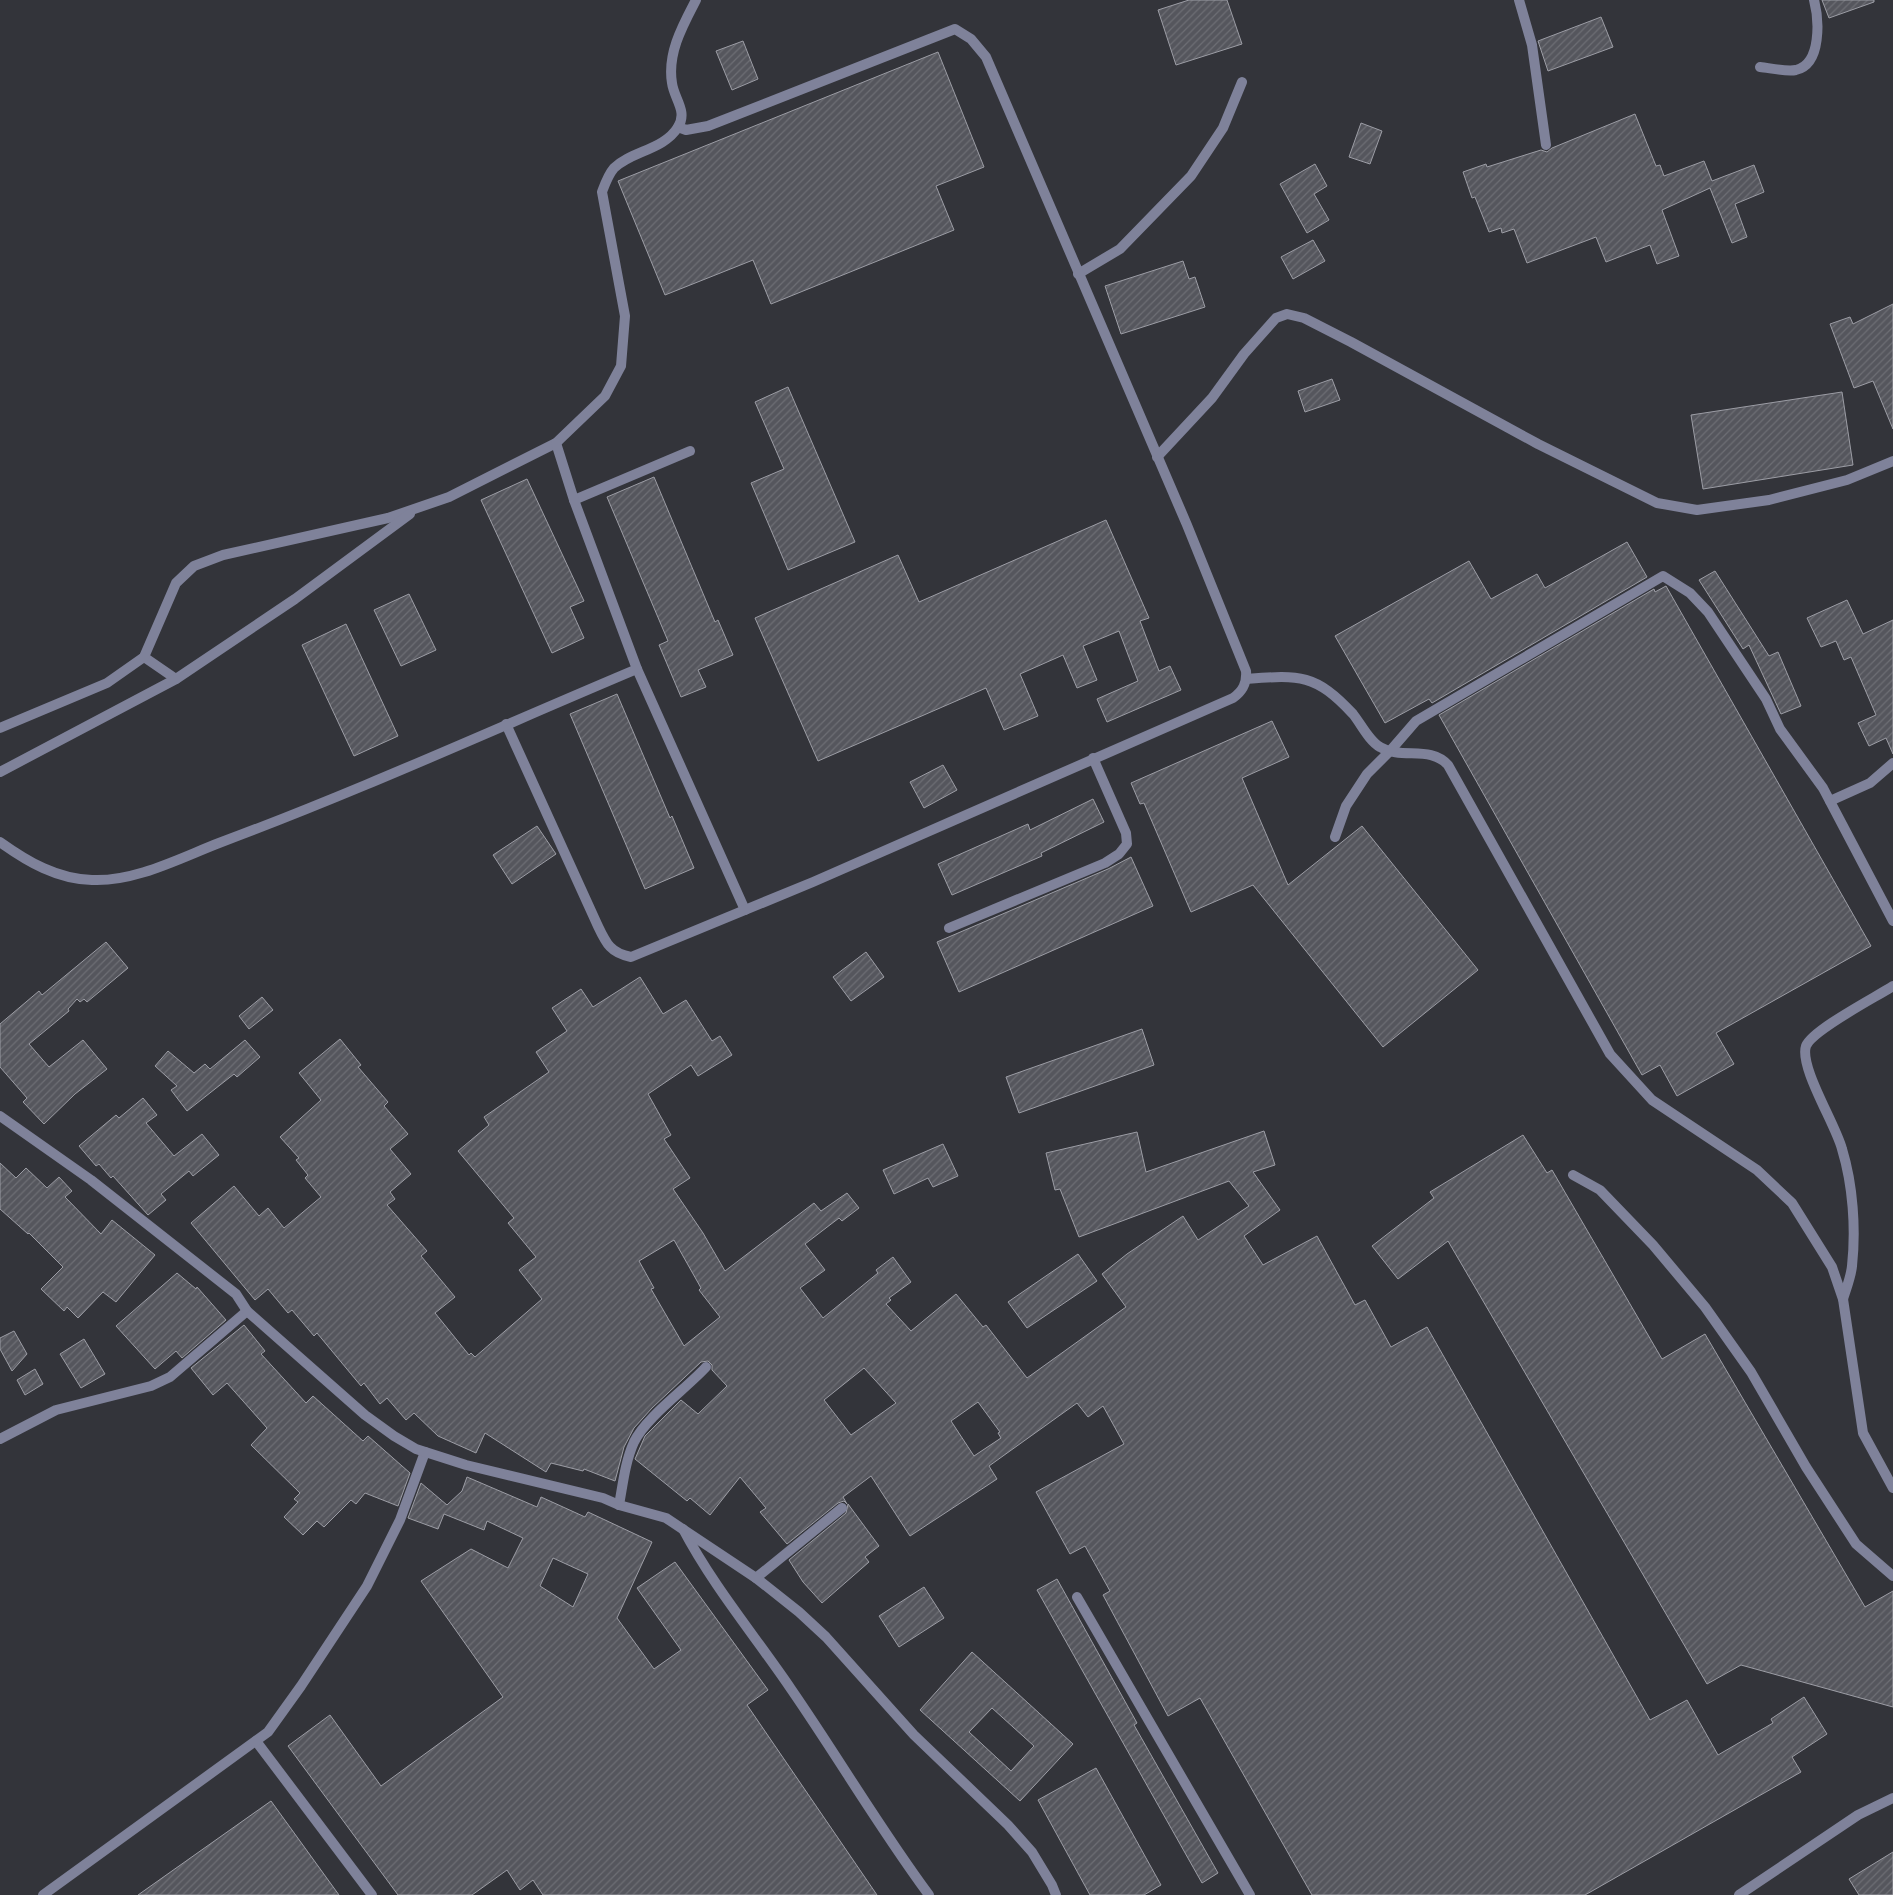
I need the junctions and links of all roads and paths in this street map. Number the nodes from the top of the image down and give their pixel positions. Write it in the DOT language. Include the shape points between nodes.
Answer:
graph roads {
  1 [pos="696,0"];
  2 [pos="1519,0"];
  3 [pos="1814,0"];
  4 [pos="1760,67"];
  5 [pos="1242,82"];
  6 [pos="678,127"];
  7 [pos="1546,145"];
  8 [pos="1078,274"];
  9 [pos="556,443"];
  10 [pos="690,451"];
  11 [pos="1157,457"];
  12 [pos="1893,461"];
  13 [pos="574,500"];
  14 [pos="421,506"];
  15 [pos="144,657"];
  16 [pos="637,668"];
  17 [pos="176,679"];
  18 [pos="1246,679"];
  19 [pos="506,724"];
  20 [pos="0,728"];
  21 [pos="1390,751"];
  22 [pos="1093,758"];
  23 [pos="1893,763"];
  24 [pos="0,772"];
  25 [pos="1830,801"];
  26 [pos="1335,837"];
  27 [pos="0,842"];
  28 [pos="744,910"];
  29 [pos="1893,921"];
  30 [pos="949,928"];
  31 [pos="1893,986"];
  32 [pos="0,1116"];
  33 [pos="1572,1175"];
  34 [pos="1843,1299"];
  35 [pos="247,1311"];
  36 [pos="706,1367"];
  37 [pos="0,1439"];
  38 [pos="425,1452"];
  39 [pos="1893,1488"];
  40 [pos="619,1505"];
  41 [pos="842,1508"];
  42 [pos="683,1529"];
  43 [pos="1893,1576"];
  44 [pos="756,1578"];
  45 [pos="1077,1597"];
  46 [pos="256,1741"];
  47 [pos="1893,1798"];
  48 [pos="43,1895"];
  49 [pos="372,1895"];
  50 [pos="929,1895"];
  51 [pos="1056,1895"];
  52 [pos="1250,1895"];
  53 [pos="1739,1895"];
  1 -- 6 [label="street" via="679,30 673,57 672,83 682,111"];
  2 -- 7 [label="street" via="1532,45"];
  3 -- 4 [label="street" via="1816,44 1805,65 1795,70"];
  5 -- 8 [label="street" via="1223,128 1190,176 1120,249"];
  6 -- 8 [label="street" via="686,130 708,126 955,29 971,39 986,57"];
  6 -- 9 [label="street" via="667,139 615,167 606,180 603,202 625,316 621,366 605,396"];
  8 -- 11 [label="street"];
  9 -- 13 [label="street"];
  9 -- 14 [label="street" via="449,498"];
  10 -- 13 [label="street"];
  11 -- 12 [label="street" via="1212,398 1276,318 1288,314 1304,318 1351,342 1538,444 1657,503 1697,510 1768,500 1847,480"];
  11 -- 18 [label="street" via="1246,671"];
  13 -- 16 [label="street"];
  14 -- 15 [label="street" via="388,518 223,555 194,566 176,583"];
  14 -- 17 [label="street" via="295,599"];
  15 -- 17 [label="street"];
  15 -- 20 [label="street" via="107,683"];
  16 -- 19 [label="street"];
  16 -- 28 [label="street"];
  17 -- 24 [label="street"];
  18 -- 21 [label="street" via="1285,676 1309,679 1331,693 1353,714 1378,746"];
  18 -- 22 [label="street" via="1239,694 1233,698"];
  19 -- 27 [label="street" via="258,829 136,874 94,880 64,877 28,862"];
  19 -- 28 [label="street" via="597,924 608,945 618,954 631,957"];
  21 -- 25 [label="street" via="1416,721 1663,576 1690,593 1708,612 1766,699 1780,729"];
  21 -- 26 [label="street" via="1367,774 1346,806"];
  21 -- 34 [label="street" via="1434,754 1448,765 1610,1054 1652,1100 1757,1170 1792,1203 1832,1267"];
  22 -- 28 [label="street"];
  22 -- 30 [label="street" via="1126,833 1127,844 1120,854 1106,863"];
  23 -- 25 [label="street" via="1870,783"];
  25 -- 29 [label="street"];
  31 -- 34 [label="street" via="1816,1033 1806,1046 1805,1062 1842,1148 1848,1177 1852,1259"];
  32 -- 35 [label="street" via="138,1216 236,1294"];
  33 -- 43 [label="street" via="1600,1190 1706,1307 1751,1372 1806,1467 1856,1544"];
  34 -- 39 [label="street" via="1863,1432"];
  35 -- 37 [label="street" via="170,1377 151,1386 56,1410"];
  35 -- 38 [label="street" via="364,1415"];
  36 -- 40 [label="street" via="648,1423 635,1440 624,1471"];
  38 -- 40 [label="street" via="603,1498"];
  38 -- 46 [label="street" via="400,1520 367,1586 301,1686 268,1732"];
  40 -- 42 [label="street" via="666,1518"];
  41 -- 44 [label="street"];
  42 -- 44 [label="street"];
  42 -- 50 [label="street" via="698,1556"];
  44 -- 51 [label="street" via="826,1637 914,1735 1008,1825 1032,1852"];
  45 -- 52 [label="street"];
  46 -- 48 [label="street"];
  46 -- 49 [label="street"];
  47 -- 53 [label="street" via="1858,1815"];
}
